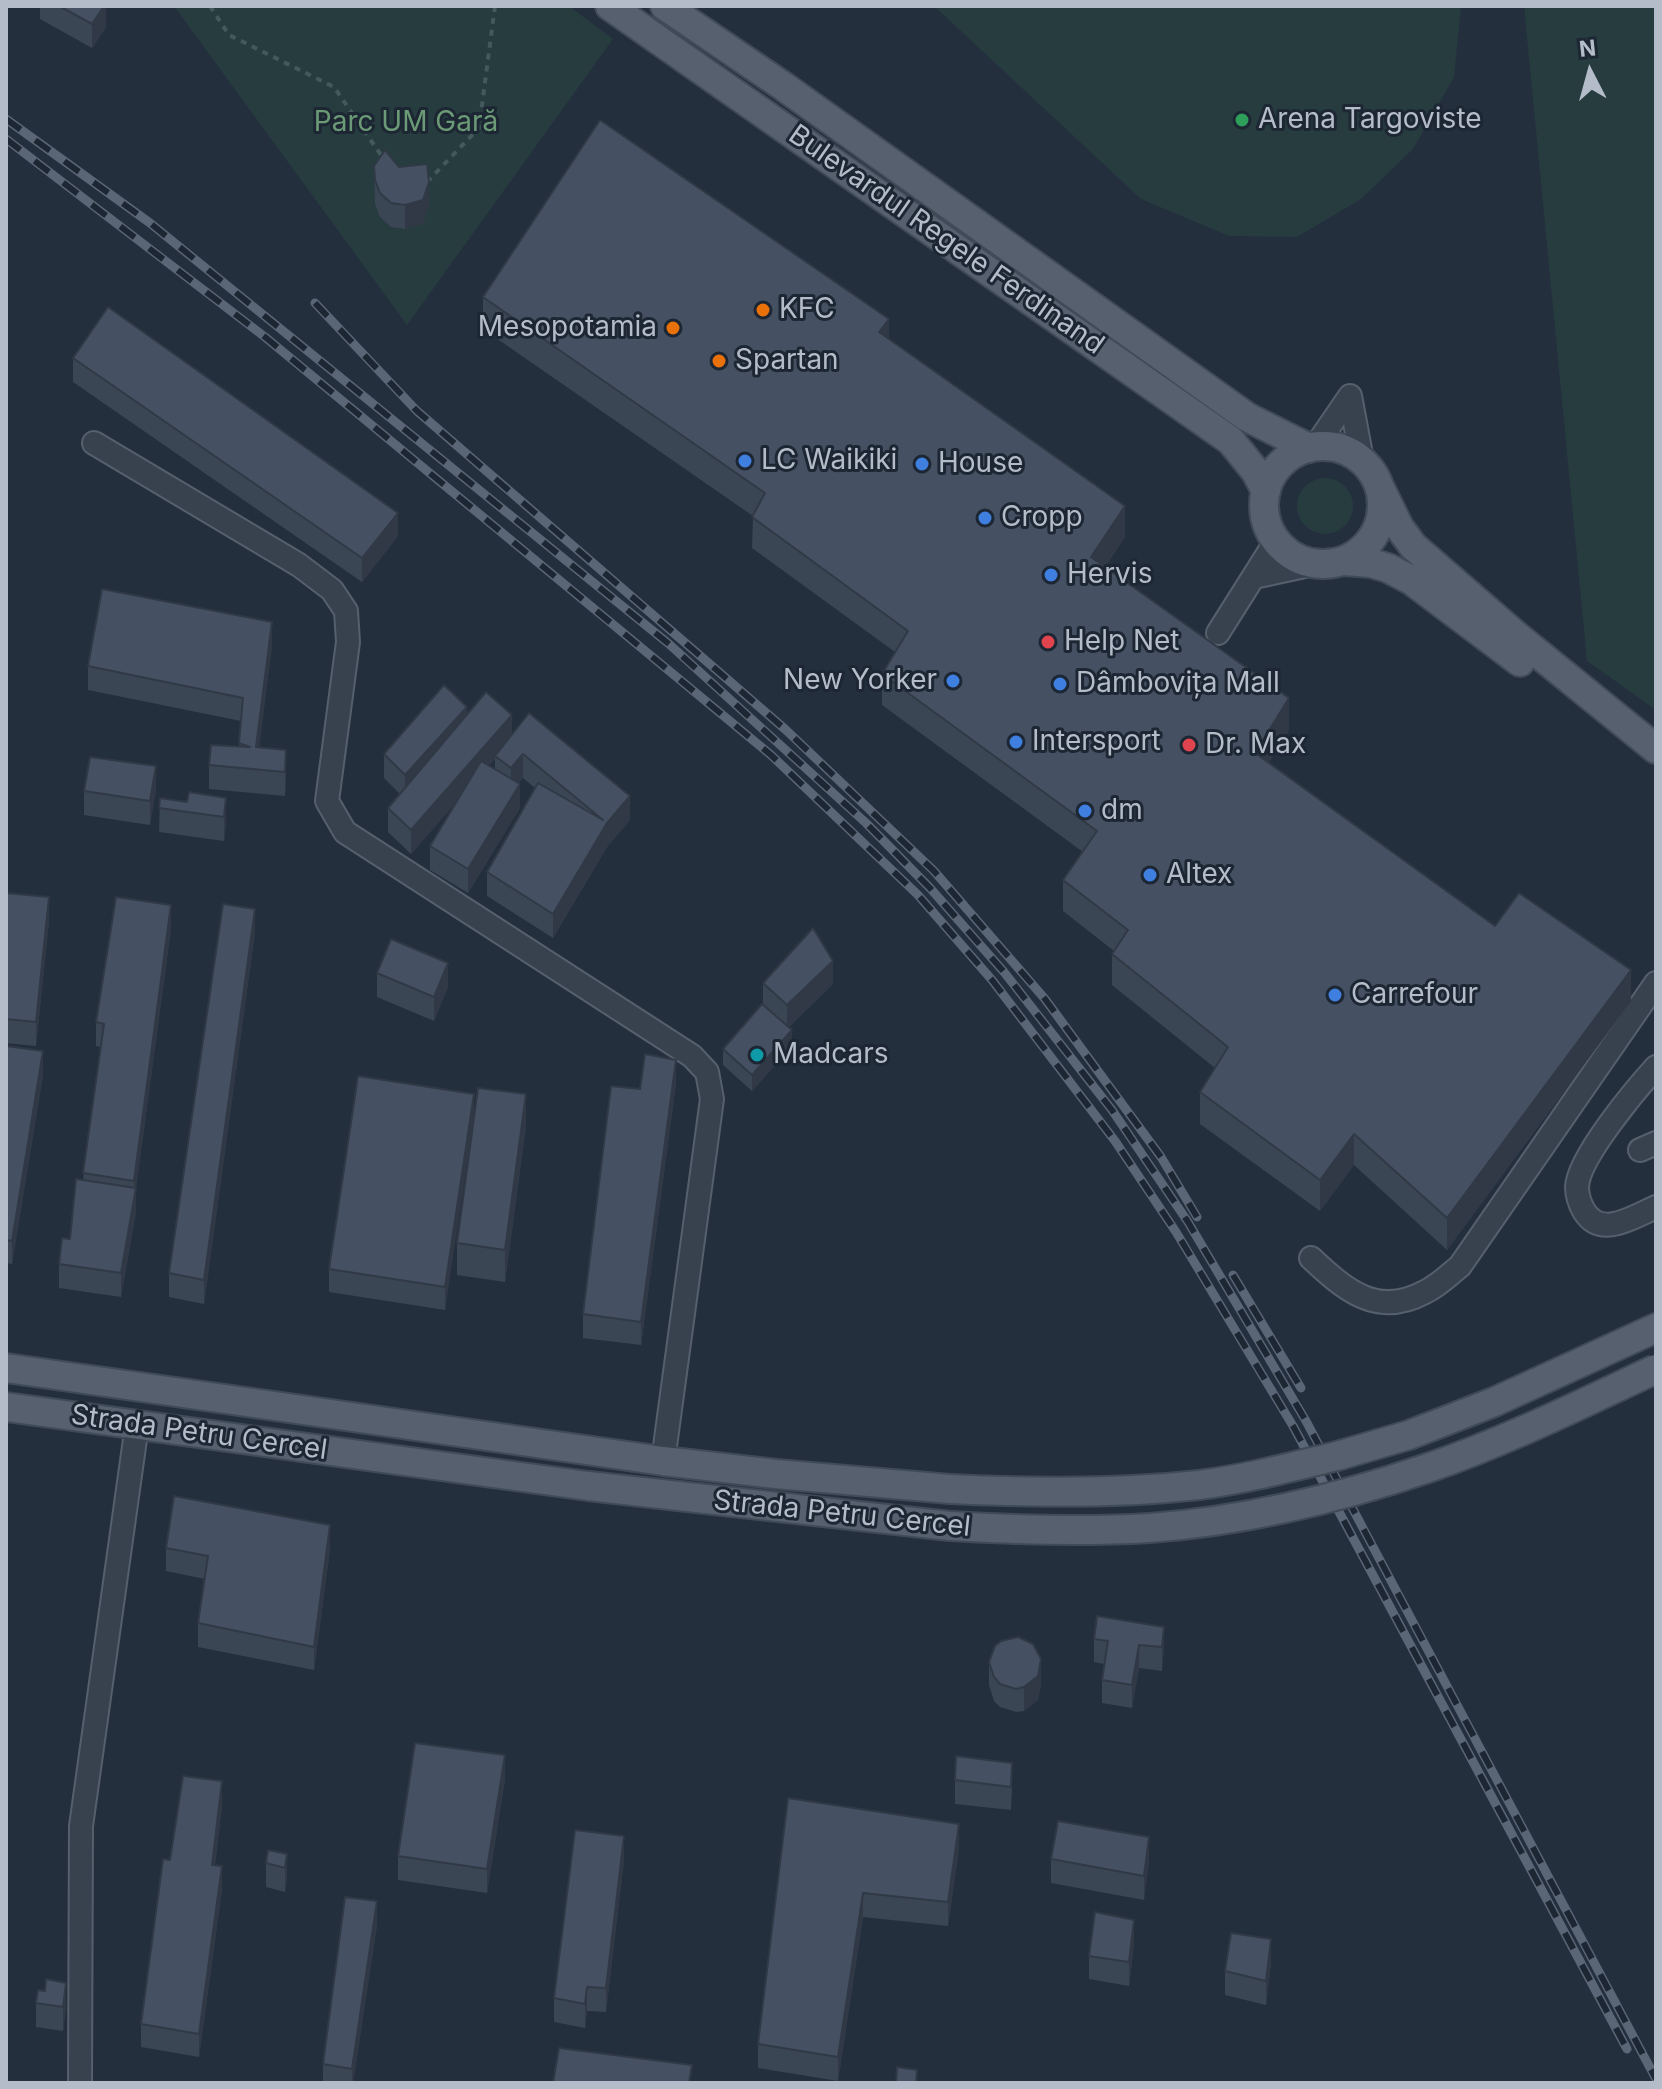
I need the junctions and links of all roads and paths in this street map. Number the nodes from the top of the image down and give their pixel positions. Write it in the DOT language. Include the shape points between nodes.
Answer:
graph roads {
  1 [pos="210,6"];
  2 [pos="495,6"];
  3 [pos="610,6"];
  4 [pos="665,6"];
  5 [pos="389,166"];
  6 [pos="424,186"];
  7 [pos="94,443"];
  8 [pos="1312,447"];
  9 [pos="1362,460"];
  10 [pos="1380,488"];
  11 [pos="1266,491"];
  12 [pos="1276,541"];
  13 [pos="1345,561"];
  14 [pos="1314,564"];
  15 [pos="1254,577"];
  16 [pos="1218,633"];
  17 [pos="1656,749"];
  18 [pos="1656,762"];
  19 [pos="1656,983"];
  20 [pos="1656,1067"];
  21 [pos="1656,1207"];
  22 [pos="1311,1258"];
  23 [pos="1656,1328"];
  24 [pos="6,1368"];
  25 [pos="1656,1369"];
  26 [pos="143,1387"];
  27 [pos="6,1407"];
  28 [pos="137,1425"];
  29 [pos="663,1461"];
  30 [pos="80,2083"];
  1 -- 5 [label="path" via="229,35 334,87"];
  2 -- 6 [label="path" via="479,128"];
  3 -- 11 [label="main road, Bulevardul Regele Ferdinand" via="1231,441"];
  4 -- 8 [label="main road, Bulevardul Regele Ferdinand" via="1255,422"];
  7 -- 29 [label="lane" via="299,565 332,590 346,611 348,642 327,801 345,832 679,1047 707,1072 712,1099"];
  8 -- 9 [label="main road" via="1346,451"];
  8 -- 9 [label="lane" via="1350,396"];
  8 -- 11 [label="main road" via="1284,460"];
  9 -- 10 [label="main road"];
  10 -- 13 [label="main road" via="1380,524 1372,539"];
  10 -- 17 [label="main road" via="1413,546"];
  11 -- 12 [label="main road, Bulevardul Regele Ferdinand" via="1267,525"];
  12 -- 14 [label="main road" via="1286,552"];
  12 -- 15 [label="lane"];
  13 -- 14 [label="main road"];
  13 -- 18 [label="main road" via="1371,563 1411,580"];
  14 -- 15 [label="lane"];
  15 -- 16 [label="lane"];
  19 -- 22 [label="lane" via="1460,1266 1427,1292 1402,1302 1379,1302 1357,1295"];
  20 -- 21 [label="lane" via="1605,1131 1577,1185 1589,1219 1600,1225 1615,1225"];
  23 -- 29 [label="main road, Strada Petru Cercel, bridge" via="1409,1435 1217,1482 1084,1493 950,1489"];
  24 -- 26 [label="main road, Strada Petru Cercel"];
  25 -- 28 [label="main road, Strada Petru Cercel, bridge" via="1509,1437 1369,1487 1211,1521 1151,1527 950,1526 603,1488"];
  26 -- 28 [label="main road"];
  26 -- 29 [label="main road, Strada Petru Cercel"];
  27 -- 28 [label="main road, Strada Petru Cercel"];
  28 -- 30 [label="lane" via="81,1826"];
}
